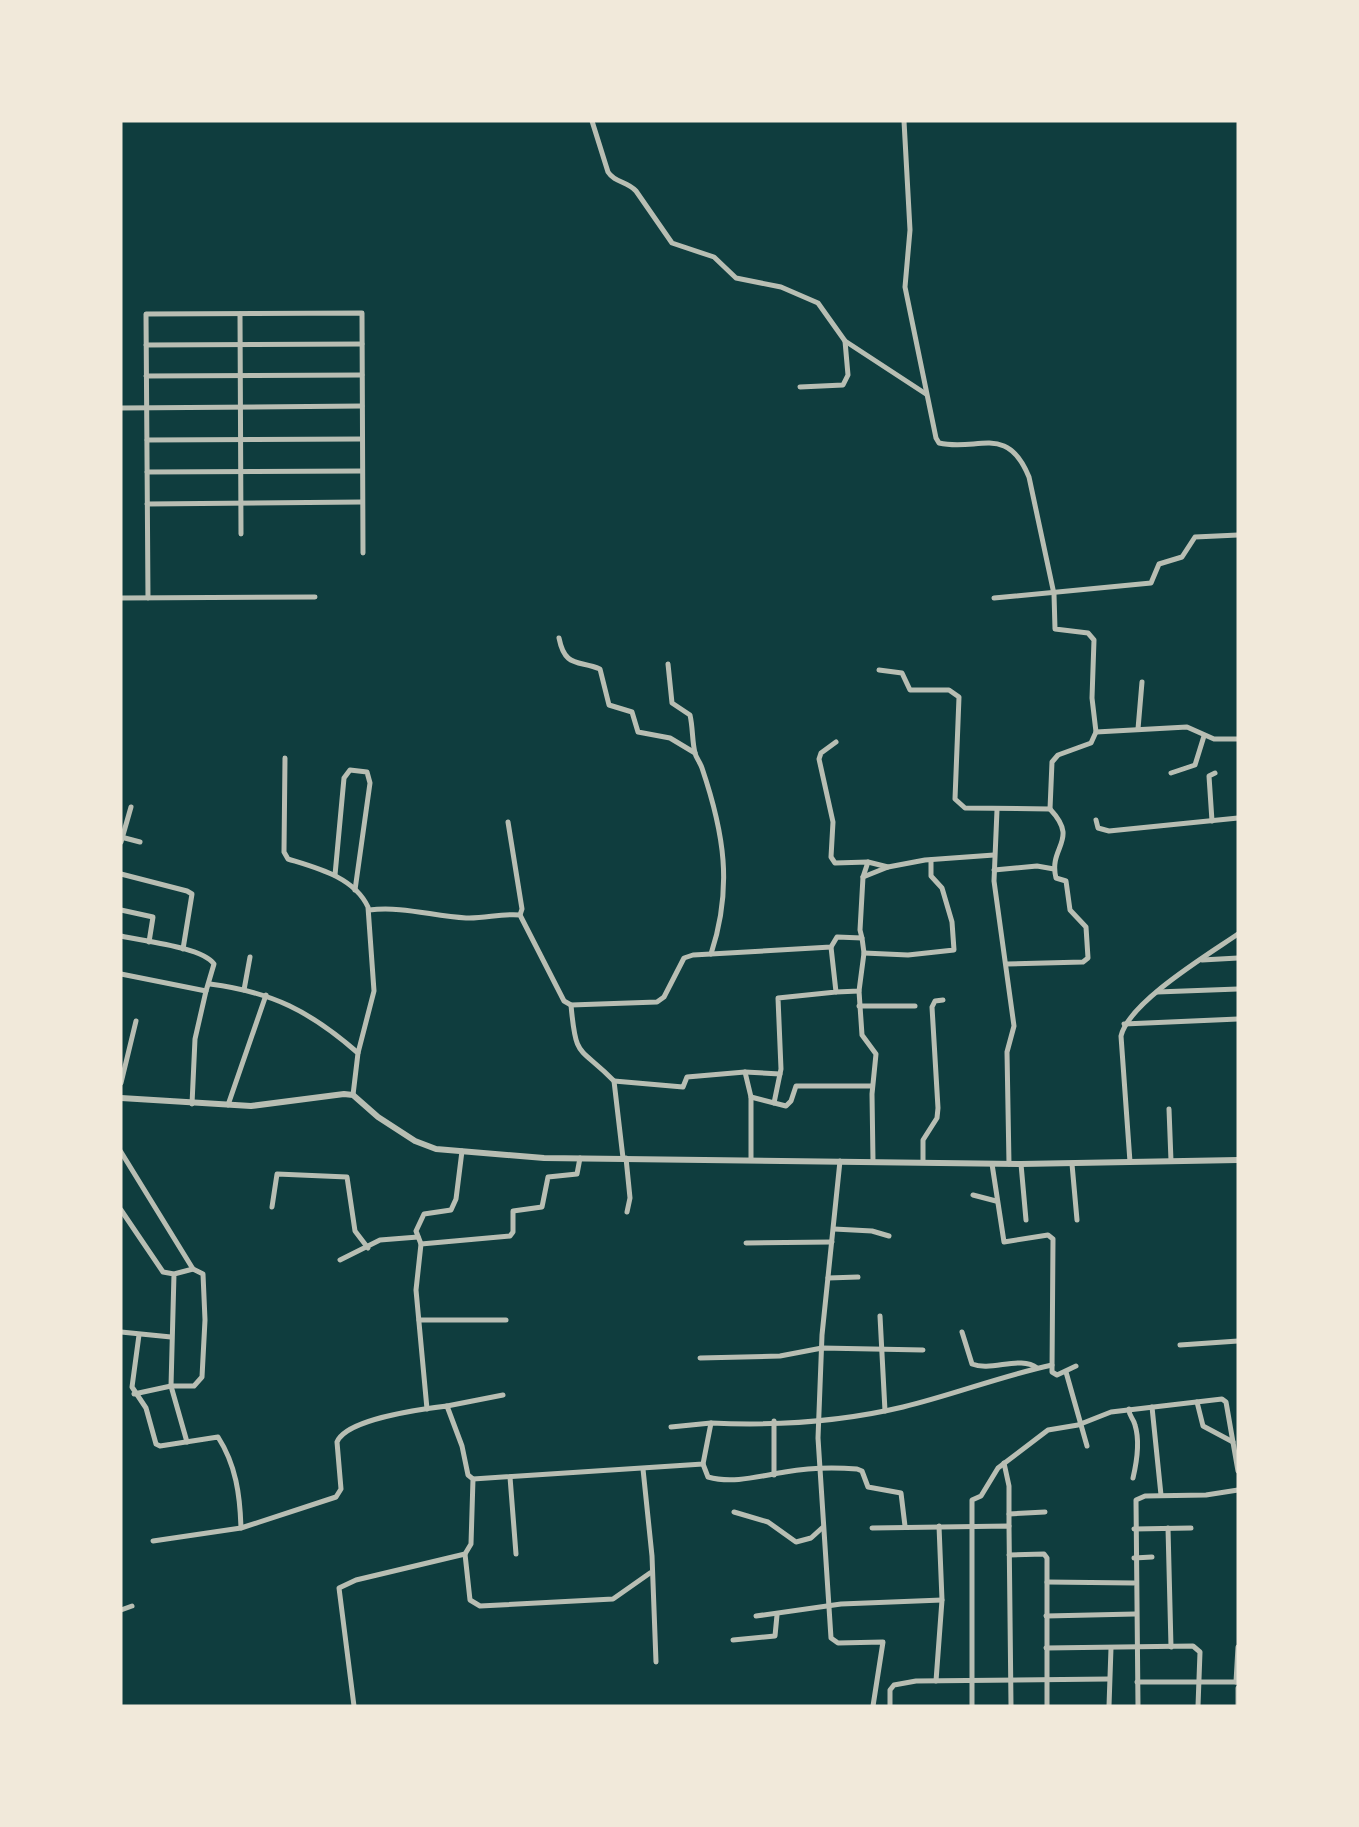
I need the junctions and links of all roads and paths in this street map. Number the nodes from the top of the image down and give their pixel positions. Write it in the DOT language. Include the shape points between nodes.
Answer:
graph roads {
  1 [pos="592,121"];
  2 [pos="904,121"];
  3 [pos="240,314"];
  4 [pos="845,341"];
  5 [pos="240,344"];
  6 [pos="362,344"];
  7 [pos="146,345"];
  8 [pos="240,375"];
  9 [pos="362,375"];
  10 [pos="146,376"];
  11 [pos="800,387"];
  12 [pos="926,394"];
  13 [pos="362,406"];
  14 [pos="240,407"];
  15 [pos="121,408"];
  16 [pos="147,408"];
  17 [pos="362,439"];
  18 [pos="147,440"];
  19 [pos="240,440"];
  20 [pos="362,471"];
  21 [pos="147,472"];
  22 [pos="240,472"];
  23 [pos="362,502"];
  24 [pos="241,503"];
  25 [pos="147,504"];
  26 [pos="241,534"];
  27 [pos="1238,535"];
  28 [pos="363,553"];
  29 [pos="1054,594"];
  30 [pos="315,597"];
  31 [pos="121,598"];
  32 [pos="148,598"];
  33 [pos="994,598"];
  34 [pos="559,638"];
  35 [pos="668,664"];
  36 [pos="879,670"];
  37 [pos="1142,682"];
  38 [pos="1138,729"];
  39 [pos="1096,732"];
  40 [pos="1203,736"];
  41 [pos="1238,739"];
  42 [pos="836,742"];
  43 [pos="695,753"];
  44 [pos="285,758"];
  45 [pos="1171,773"];
  46 [pos="1215,773"];
  47 [pos="131,807"];
  48 [pos="1050,809"];
  49 [pos="997,810"];
  50 [pos="1238,818"];
  51 [pos="1096,820"];
  52 [pos="1212,821"];
  53 [pos="508,822"];
  54 [pos="121,839"];
  55 [pos="140,842"];
  56 [pos="994,855"];
  57 [pos="930,860"];
  58 [pos="868,862"];
  59 [pos="888,867"];
  60 [pos="1054,869"];
  61 [pos="994,870"];
  62 [pos="121,874"];
  63 [pos="335,875"];
  64 [pos="863,877"];
  65 [pos="355,890"];
  66 [pos="121,910"];
  67 [pos="369,910"];
  68 [pos="520,915"];
  69 [pos="1238,934"];
  70 [pos="121,936"];
  71 [pos="862,938"];
  72 [pos="149,943"];
  73 [pos="831,947"];
  74 [pos="183,949"];
  75 [pos="864,953"];
  76 [pos="711,954"];
  77 [pos="250,957"];
  78 [pos="1238,958"];
  79 [pos="1199,960"];
  80 [pos="1007,964"];
  81 [pos="121,974"];
  82 [pos="210,984"];
  83 [pos="1238,989"];
  84 [pos="244,990"];
  85 [pos="206,991"];
  86 [pos="859,991"];
  87 [pos="836,992"];
  88 [pos="1157,992"];
  89 [pos="266,995"];
  90 [pos="943,1000"];
  91 [pos="571,1005"];
  92 [pos="859,1006"];
  93 [pos="915,1006"];
  94 [pos="1238,1019"];
  95 [pos="136,1021"];
  96 [pos="1124,1024"];
  97 [pos="358,1053"];
  98 [pos="745,1072"];
  99 [pos="780,1073"];
  100 [pos="614,1081"];
  101 [pos="121,1083"];
  102 [pos="872,1086"];
  103 [pos="353,1095"];
  104 [pos="751,1097"];
  105 [pos="121,1098"];
  106 [pos="774,1102"];
  107 [pos="192,1104"];
  108 [pos="228,1105"];
  109 [pos="1169,1109"];
  110 [pos="462,1151"];
  111 [pos="121,1152"];
  112 [pos="580,1158"];
  113 [pos="624,1158"];
  114 [pos="751,1159"];
  115 [pos="1238,1160"];
  116 [pos="841,1161"];
  117 [pos="873,1161"];
  118 [pos="923,1161"];
  119 [pos="1171,1161"];
  120 [pos="1130,1162"];
  121 [pos="992,1164"];
  122 [pos="1009,1164"];
  123 [pos="1021,1164"];
  124 [pos="1072,1164"];
  125 [pos="973,1195"];
  126 [pos="996,1201"];
  127 [pos="272,1208"];
  128 [pos="121,1210"];
  129 [pos="627,1212"];
  130 [pos="1026,1220"];
  131 [pos="1077,1220"];
  132 [pos="834,1229"];
  133 [pos="889,1236"];
  134 [pos="418,1237"];
  135 [pos="832,1242"];
  136 [pos="746,1243"];
  137 [pos="422,1244"];
  138 [pos="368,1248"];
  139 [pos="340,1260"];
  140 [pos="193,1269"];
  141 [pos="174,1274"];
  142 [pos="828,1278"];
  143 [pos="858,1278"];
  144 [pos="880,1316"];
  145 [pos="419,1320"];
  146 [pos="506,1320"];
  147 [pos="121,1332"];
  148 [pos="962,1332"];
  149 [pos="139,1335"];
  150 [pos="171,1337"];
  151 [pos="1238,1341"];
  152 [pos="1180,1345"];
  153 [pos="822,1348"];
  154 [pos="923,1350"];
  155 [pos="881,1352"];
  156 [pos="700,1359"];
  157 [pos="1052,1365"];
  158 [pos="1076,1366"];
  159 [pos="1037,1368"];
  160 [pos="1066,1372"];
  161 [pos="171,1386"];
  162 [pos="134,1394"];
  163 [pos="503,1395"];
  164 [pos="1197,1402"];
  165 [pos="447,1406"];
  166 [pos="1152,1407"];
  167 [pos="427,1409"];
  168 [pos="1129,1409"];
  169 [pos="885,1411"];
  170 [pos="774,1421"];
  171 [pos="818,1422"];
  172 [pos="711,1423"];
  173 [pos="1078,1425"];
  174 [pos="671,1427"];
  175 [pos="187,1442"];
  176 [pos="1233,1442"];
  177 [pos="1087,1446"];
  178 [pos="1004,1462"];
  179 [pos="703,1464"];
  180 [pos="643,1469"];
  181 [pos="818,1469"];
  182 [pos="1238,1471"];
  183 [pos="774,1475"];
  184 [pos="510,1477"];
  185 [pos="1133,1478"];
  186 [pos="473,1479"];
  187 [pos="1238,1490"];
  188 [pos="1161,1495"];
  189 [pos="734,1511"];
  190 [pos="1045,1512"];
  191 [pos="1009,1514"];
  192 [pos="972,1525"];
  193 [pos="905,1526"];
  194 [pos="939,1526"];
  195 [pos="1009,1526"];
  196 [pos="240,1528"];
  197 [pos="822,1528"];
  198 [pos="872,1528"];
  199 [pos="1168,1528"];
  200 [pos="1191,1528"];
  201 [pos="1134,1529"];
  202 [pos="153,1541"];
  203 [pos="465,1554"];
  204 [pos="516,1554"];
  205 [pos="1009,1555"];
  206 [pos="1152,1557"];
  207 [pos="1134,1558"];
  208 [pos="650,1573"];
  209 [pos="1047,1582"];
  210 [pos="1134,1583"];
  211 [pos="942,1600"];
  212 [pos="829,1605"];
  213 [pos="132,1606"];
  214 [pos="121,1610"];
  215 [pos="1135,1614"];
  216 [pos="777,1615"];
  217 [pos="756,1616"];
  218 [pos="1046,1616"];
  219 [pos="733,1640"];
  220 [pos="1171,1647"];
  221 [pos="1238,1647"];
  222 [pos="1046,1648"];
  223 [pos="1111,1648"];
  224 [pos="1137,1649"];
  225 [pos="656,1662"];
  226 [pos="1010,1679"];
  227 [pos="1046,1679"];
  228 [pos="1109,1679"];
  229 [pos="936,1681"];
  230 [pos="972,1681"];
  231 [pos="1137,1682"];
  232 [pos="1198,1682"];
  233 [pos="1238,1684"];
  234 [pos="354,1706"];
  235 [pos="873,1706"];
  236 [pos="890,1706"];
  237 [pos="972,1706"];
  238 [pos="1011,1706"];
  239 [pos="1047,1706"];
  240 [pos="1109,1706"];
  241 [pos="1138,1706"];
  242 [pos="1198,1706"];
  243 [pos="1238,1706"];
  1 -- 4 [label="street" via="612,179 636,191 672,243 714,257 736,278 781,287 818,303"];
  2 -- 12 [label="street" via="910,230 905,287"];
  3 -- 5 [label="street"];
  3 -- 6 [label="street" via="362,313"];
  3 -- 7 [label="street" via="146,314"];
  4 -- 11 [label="street" via="848,375 843,385"];
  4 -- 12 [label="street"];
  5 -- 6 [label="street"];
  5 -- 7 [label="street"];
  5 -- 8 [label="street"];
  6 -- 9 [label="street"];
  7 -- 10 [label="street"];
  8 -- 9 [label="street"];
  8 -- 10 [label="street"];
  8 -- 14 [label="street"];
  9 -- 13 [label="street"];
  10 -- 16 [label="street"];
  12 -- 29 [label="street" via="939,443 991,442 1014,451 1022,460"];
  13 -- 14 [label="street"];
  13 -- 17 [label="street"];
  14 -- 16 [label="street"];
  14 -- 19 [label="street"];
  15 -- 16 [label="street"];
  16 -- 18 [label="street"];
  17 -- 19 [label="street"];
  17 -- 20 [label="street"];
  18 -- 19 [label="street"];
  18 -- 21 [label="street"];
  19 -- 22 [label="street"];
  20 -- 22 [label="street"];
  20 -- 23 [label="street"];
  21 -- 22 [label="street"];
  21 -- 25 [label="street"];
  22 -- 24 [label="street"];
  23 -- 24 [label="street"];
  23 -- 28 [label="street"];
  24 -- 25 [label="street"];
  24 -- 26 [label="street"];
  25 -- 32 [label="street"];
  27 -- 29 [label="street" via="1195,537 1182,557 1159,564 1151,583"];
  29 -- 33 [label="street"];
  29 -- 39 [label="street" via="1055,629 1088,633 1094,640"];
  30 -- 32 [label="street"];
  31 -- 32 [label="street"];
  34 -- 43 [label="street" via="570,661 600,669 609,705 632,712 638,732 670,738"];
  35 -- 43 [label="street" via="672,703 690,715"];
  36 -- 49 [label="street" via="902,673 910,690 948,690 959,697 955,799 965,808"];
  37 -- 38 [label="street"];
  38 -- 39 [label="street"];
  38 -- 40 [label="street" via="1187,727"];
  39 -- 48 [label="street" via="1091,743 1058,755 1052,762"];
  40 -- 41 [label="street"];
  40 -- 45 [label="street" via="1195,765"];
  42 -- 58 [label="street" via="819,759 833,822 831,859 835,863"];
  43 -- 76 [label="street" via="726,869 723,909"];
  44 -- 63 [label="street" via="284,852 288,859"];
  46 -- 52 [label="street" via="1209,776"];
  47 -- 54 [label="street"];
  48 -- 49 [label="street"];
  48 -- 60 [label="street" via="1065,834"];
  49 -- 56 [label="street"];
  50 -- 52 [label="street"];
  51 -- 52 [label="street" via="1098,828 1109,831"];
  53 -- 68 [label="street" via="523,909"];
  54 -- 55 [label="street"];
  56 -- 57 [label="street"];
  56 -- 61 [label="street"];
  57 -- 59 [label="street"];
  57 -- 75 [label="street" via="931,876 942,888 952,922 954,950"];
  58 -- 59 [label="street"];
  58 -- 64 [label="street"];
  59 -- 64 [label="street"];
  60 -- 61 [label="street"];
  60 -- 80 [label="street" via="1056,878 1066,882 1073,916 1086,926 1088,958 1083,962"];
  61 -- 80 [label="street"];
  62 -- 74 [label="street" via="189,891 192,897"];
  63 -- 65 [label="street"];
  63 -- 65 [label="street" via="344,778 349,770 363,769 370,783"];
  64 -- 71 [label="street"];
  65 -- 67 [label="street"];
  66 -- 72 [label="street" via="153,917"];
  67 -- 68 [label="street" via="398,907 478,918"];
  67 -- 97 [label="street" via="374,991"];
  68 -- 91 [label="street" via="564,1001"];
  69 -- 79 [label="street"];
  70 -- 72 [label="street"];
  71 -- 73 [label="street" via="837,937"];
  71 -- 75 [label="street"];
  72 -- 74 [label="street"];
  73 -- 76 [label="street"];
  73 -- 87 [label="street"];
  74 -- 82 [label="street" via="211,959"];
  75 -- 86 [label="street"];
  76 -- 91 [label="street" via="684,958 657,1002"];
  77 -- 84 [label="street"];
  78 -- 79 [label="street"];
  79 -- 88 [label="street"];
  80 -- 122 [label="street" via="1014,1026 1007,1052"];
  81 -- 85 [label="street"];
  82 -- 84 [label="street"];
  82 -- 85 [label="street"];
  83 -- 88 [label="street"];
  84 -- 89 [label="street"];
  85 -- 107 [label="street" via="195,1039"];
  86 -- 87 [label="street"];
  86 -- 92 [label="street"];
  87 -- 99 [label="street" via="778,998"];
  88 -- 96 [label="street"];
  89 -- 97 [label="street" via="322,1023"];
  89 -- 108 [label="street"];
  90 -- 118 [label="street" via="932,1007 938,1108 923,1140"];
  91 -- 100 [label="street" via="573,1038 580,1053"];
  92 -- 93 [label="street"];
  92 -- 102 [label="street" via="862,1035 876,1054"];
  94 -- 96 [label="street"];
  95 -- 101 [label="street"];
  96 -- 120 [label="street" via="1121,1036"];
  97 -- 103 [label="street"];
  98 -- 99 [label="street"];
  98 -- 100 [label="street" via="687,1077 683,1087"];
  98 -- 104 [label="street"];
  99 -- 106 [label="street"];
  100 -- 113 [label="street"];
  102 -- 106 [label="street" via="796,1086 787,1106"];
  102 -- 117 [label="street"];
  103 -- 108 [label="street"];
  103 -- 110 [label="street" via="415,1140 436,1149"];
  104 -- 106 [label="street"];
  104 -- 114 [label="street"];
  105 -- 107 [label="street"];
  107 -- 108 [label="street"];
  109 -- 119 [label="street"];
  110 -- 112 [label="street"];
  110 -- 134 [label="street" via="453,1206 447,1212 422,1216"];
  111 -- 140 [label="street"];
  112 -- 113 [label="street"];
  112 -- 137 [label="street" via="577,1174 548,1177 542,1207 513,1211 510,1237"];
  113 -- 114 [label="street"];
  113 -- 129 [label="street"];
  114 -- 116 [label="street"];
  115 -- 119 [label="street"];
  116 -- 117 [label="street"];
  116 -- 132 [label="street"];
  117 -- 118 [label="street"];
  118 -- 121 [label="street"];
  119 -- 120 [label="street"];
  120 -- 124 [label="street"];
  121 -- 122 [label="street"];
  121 -- 126 [label="street"];
  122 -- 123 [label="street"];
  123 -- 124 [label="street"];
  123 -- 130 [label="street"];
  124 -- 131 [label="street"];
  125 -- 126 [label="street"];
  126 -- 157 [label="street" via="1004,1242 1048,1235 1053,1239"];
  127 -- 138 [label="street" via="277,1174 347,1177 355,1231"];
  128 -- 141 [label="street" via="154,1263 163,1272"];
  132 -- 133 [label="street"];
  132 -- 135 [label="street"];
  134 -- 137 [label="street"];
  134 -- 138 [label="street" via="380,1240"];
  135 -- 136 [label="street"];
  135 -- 142 [label="street"];
  137 -- 145 [label="street" via="416,1267"];
  138 -- 139 [label="street"];
  140 -- 141 [label="street"];
  140 -- 161 [label="street" via="202,1274 202,1377 194,1385"];
  141 -- 150 [label="street"];
  142 -- 143 [label="street"];
  142 -- 153 [label="street"];
  144 -- 155 [label="street"];
  145 -- 146 [label="street"];
  145 -- 167 [label="street"];
  147 -- 149 [label="street"];
  148 -- 159 [label="street" via="976,1366 1030,1364"];
  149 -- 150 [label="street"];
  149 -- 162 [label="street"];
  150 -- 161 [label="street"];
  151 -- 152 [label="street"];
  153 -- 155 [label="street"];
  153 -- 156 [label="street" via="780,1356"];
  153 -- 171 [label="street"];
  154 -- 155 [label="street"];
  155 -- 169 [label="street"];
  157 -- 159 [label="street"];
  157 -- 160 [label="street" via="1054,1375"];
  158 -- 160 [label="street"];
  159 -- 169 [label="street"];
  160 -- 173 [label="street"];
  161 -- 162 [label="street"];
  161 -- 175 [label="street"];
  162 -- 175 [label="street" via="146,1408 158,1446"];
  163 -- 165 [label="street"];
  164 -- 166 [label="street"];
  164 -- 176 [label="street" via="1203,1426"];
  164 -- 176 [label="street" via="1226,1402"];
  165 -- 167 [label="street"];
  165 -- 186 [label="street"];
  166 -- 168 [label="street"];
  166 -- 188 [label="street"];
  167 -- 196 [label="street" via="350,1427 337,1442 339,1495"];
  168 -- 173 [label="street"];
  168 -- 185 [label="street" via="1135,1422"];
  169 -- 171 [label="street"];
  170 -- 171 [label="street"];
  170 -- 172 [label="street"];
  170 -- 183 [label="street"];
  171 -- 181 [label="street"];
  172 -- 174 [label="street"];
  172 -- 179 [label="street"];
  173 -- 177 [label="street"];
  173 -- 178 [label="street" via="1040,1434"];
  175 -- 196 [label="street" via="213,1436 220,1439 232,1462 239,1492"];
  176 -- 182 [label="street"];
  178 -- 191 [label="street"];
  178 -- 192 [label="street" via="981,1496 972,1500"];
  179 -- 180 [label="street"];
  179 -- 183 [label="street" via="708,1477 716,1479"];
  180 -- 184 [label="street"];
  180 -- 208 [label="street"];
  181 -- 183 [label="street"];
  181 -- 193 [label="street" via="857,1469 868,1488 901,1493"];
  181 -- 197 [label="street"];
  184 -- 186 [label="street"];
  184 -- 204 [label="street"];
  186 -- 203 [label="street" via="471,1544"];
  187 -- 188 [label="street"];
  188 -- 201 [label="street" via="1136,1500"];
  189 -- 197 [label="street" via="768,1522 796,1542 811,1538"];
  190 -- 191 [label="street"];
  191 -- 195 [label="street"];
  192 -- 194 [label="street"];
  192 -- 195 [label="street"];
  192 -- 230 [label="street"];
  193 -- 194 [label="street"];
  193 -- 198 [label="street"];
  194 -- 211 [label="street"];
  195 -- 205 [label="street"];
  196 -- 202 [label="street"];
  197 -- 212 [label="street"];
  199 -- 200 [label="street"];
  199 -- 201 [label="street"];
  199 -- 220 [label="street"];
  201 -- 207 [label="street"];
  203 -- 208 [label="street" via="470,1600 480,1606 614,1599"];
  203 -- 234 [label="street" via="340,1587"];
  205 -- 209 [label="street" via="1045,1554"];
  205 -- 226 [label="street"];
  206 -- 207 [label="street"];
  207 -- 210 [label="street"];
  208 -- 225 [label="street"];
  209 -- 210 [label="street"];
  209 -- 218 [label="street"];
  210 -- 215 [label="street"];
  211 -- 212 [label="street"];
  211 -- 229 [label="street"];
  212 -- 216 [label="street"];
  212 -- 235 [label="street" via="835,1642 883,1643"];
  213 -- 214 [label="street"];
  215 -- 218 [label="street"];
  215 -- 224 [label="street"];
  216 -- 217 [label="street"];
  216 -- 219 [label="street" via="776,1636"];
  218 -- 222 [label="street"];
  220 -- 224 [label="street"];
  220 -- 232 [label="street" via="1198,1648"];
  221 -- 233 [label="street"];
  222 -- 223 [label="street"];
  222 -- 227 [label="street"];
  223 -- 224 [label="street"];
  223 -- 228 [label="street"];
  224 -- 231 [label="street"];
  226 -- 227 [label="street"];
  226 -- 230 [label="street"];
  226 -- 238 [label="street"];
  227 -- 228 [label="street"];
  227 -- 239 [label="street"];
  228 -- 240 [label="street"];
  229 -- 230 [label="street"];
  229 -- 236 [label="street" via="894,1685"];
  230 -- 237 [label="street"];
  231 -- 232 [label="street"];
  231 -- 241 [label="street"];
  232 -- 233 [label="street"];
  232 -- 242 [label="street"];
  233 -- 243 [label="street"];
}
